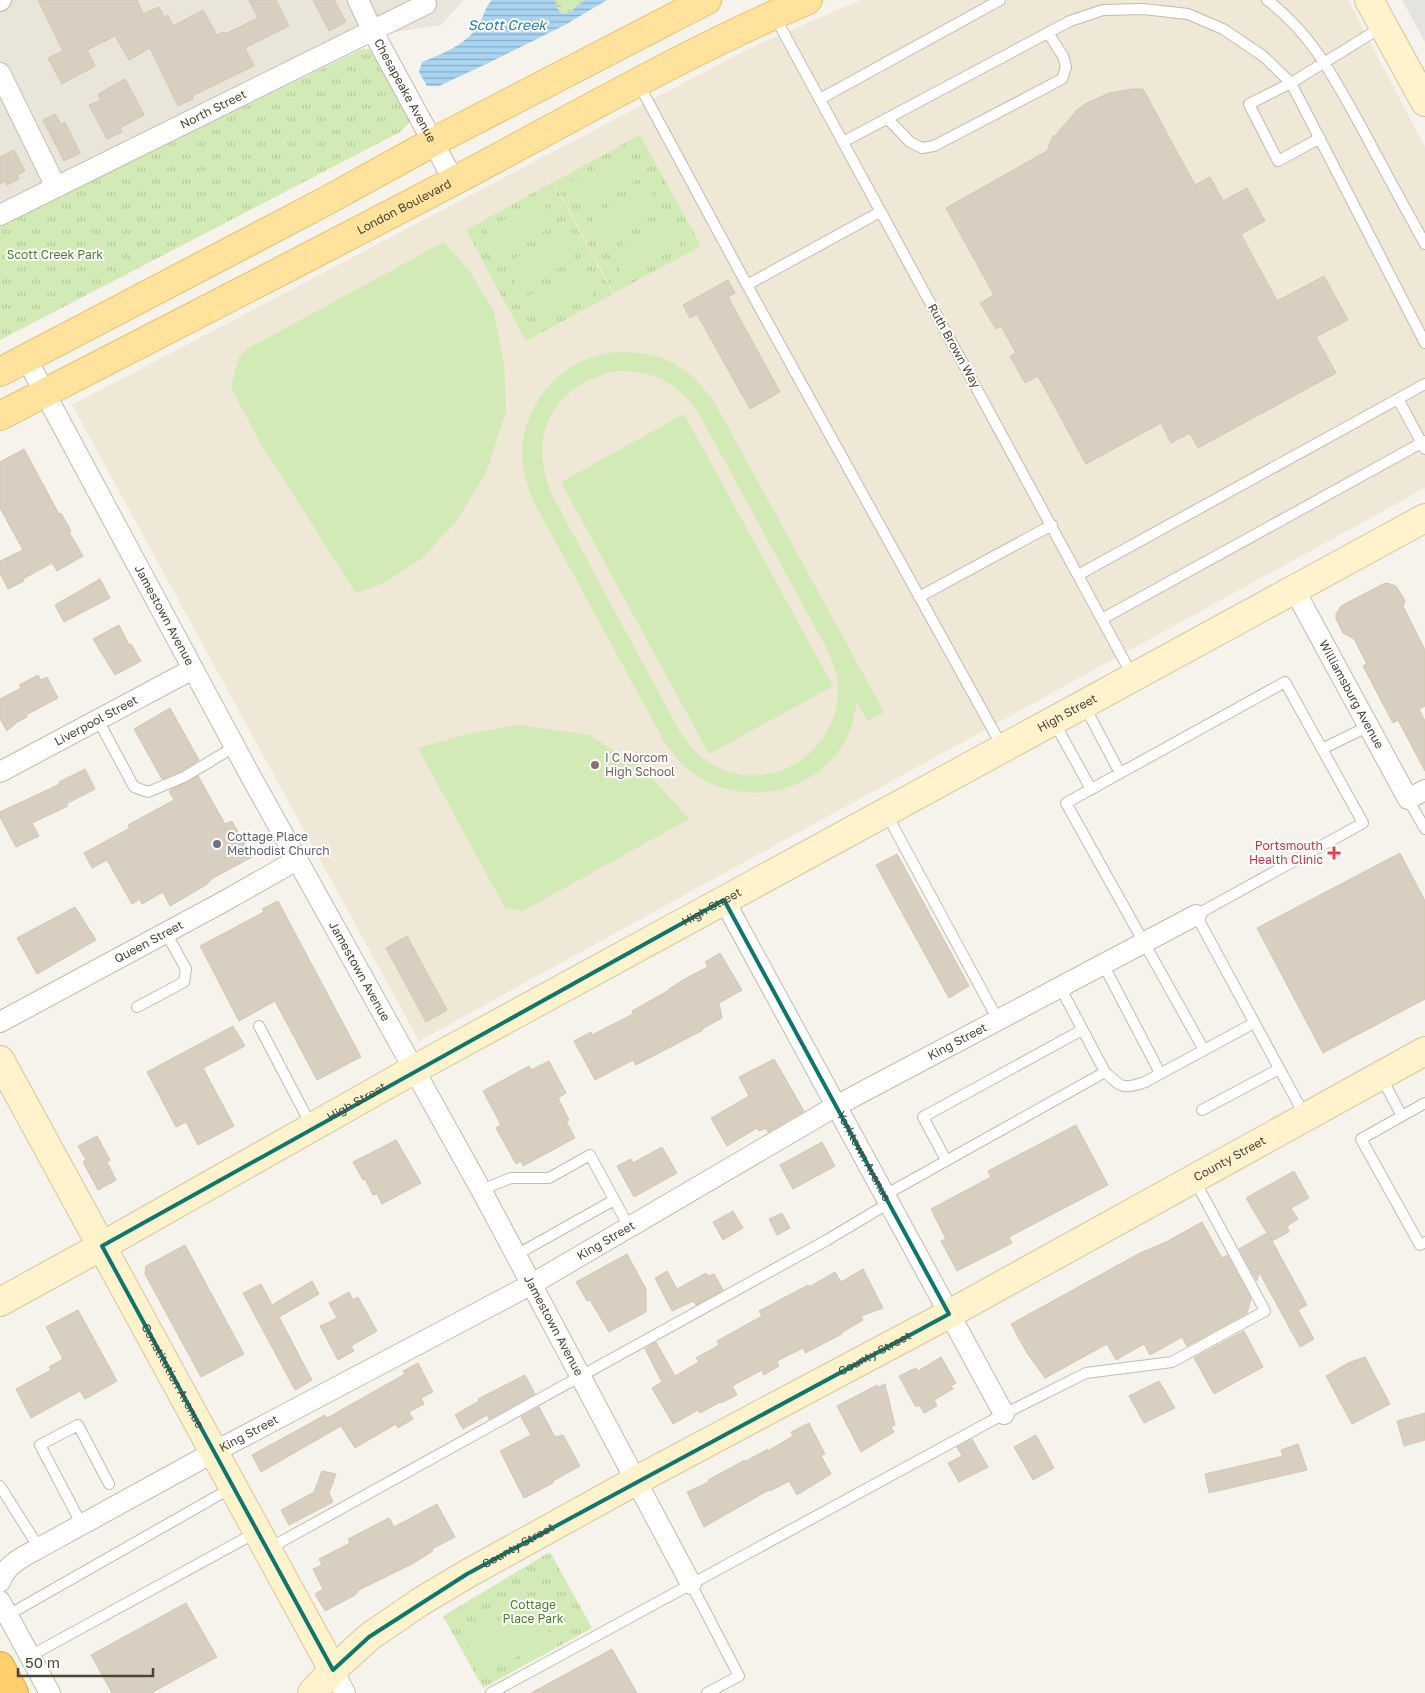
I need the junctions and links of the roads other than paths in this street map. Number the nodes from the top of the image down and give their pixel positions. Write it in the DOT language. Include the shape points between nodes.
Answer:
graph roads {
  1 [pos="358,0"];
  2 [pos="706,0"];
  3 [pos="808,0"];
  4 [pos="1000,0"];
  5 [pos="1267,0"];
  6 [pos="1370,0"];
  7 [pos="426,4"];
  8 [pos="774,14"];
  9 [pos="1384,26"];
  10 [pos="373,32"];
  11 [pos="1048,33"];
  12 [pos="1325,62"];
  13 [pos="0,73"];
  14 [pos="638,83"];
  15 [pos="1291,83"];
  16 [pos="820,98"];
  17 [pos="1425,102"];
  18 [pos="887,118"];
  19 [pos="1320,138"];
  20 [pos="433,142"];
  21 [pos="843,142"];
  22 [pos="454,181"];
  23 [pos="56,187"];
  24 [pos="880,212"];
  25 [pos="0,215"];
  26 [pos="1425,244"];
  27 [pos="747,285"];
  28 [pos="1425,343"];
  29 [pos="26,358"];
  30 [pos="0,372"];
  31 [pos="1425,384"];
  32 [pos="45,393"];
  33 [pos="1398,399"];
  34 [pos="0,416"];
  35 [pos="1424,444"];
  36 [pos="1425,518"];
  37 [pos="1052,525"];
  38 [pos="1078,575"];
  39 [pos="1294,589"];
  40 [pos="919,597"];
  41 [pos="1102,619"];
  42 [pos="193,669"];
  43 [pos="1134,678"];
  44 [pos="1084,705"];
  45 [pos="98,720"];
  46 [pos="1054,721"];
  47 [pos="1369,726"];
  48 [pos="234,747"];
  49 [pos="1003,749"];
  50 [pos="1322,749"];
  51 [pos="0,772"];
  52 [pos="1120,773"];
  53 [pos="1091,789"];
  54 [pos="1417,795"];
  55 [pos="886,812"];
  56 [pos="1425,829"];
  57 [pos="297,860"];
  58 [pos="724,900"];
  59 [pos="1196,915"];
  60 [pos="166,933"];
  61 [pos="1144,943"];
  62 [pos="1103,964"];
  63 [pos="1060,987"];
  64 [pos="136,1007"];
  65 [pos="998,1020"];
  66 [pos="0,1022"];
  67 [pos="1254,1023"];
  68 [pos="259,1026"];
  69 [pos="1082,1030"];
  70 [pos="1204,1050"];
  71 [pos="1425,1051"];
  72 [pos="0,1060"];
  73 [pos="1279,1068"];
  74 [pos="413,1070"];
  75 [pos="1104,1072"];
  76 [pos="1160,1073"];
  77 [pos="1380,1075"];
  78 [pos="1425,1103"];
  79 [pos="836,1106"];
  80 [pos="1202,1110"];
  81 [pos="1305,1116"];
  82 [pos="1402,1116"];
  83 [pos="312,1127"];
  84 [pos="946,1160"];
  85 [pos="1194,1178"];
  86 [pos="481,1190"];
  87 [pos="887,1199"];
  88 [pos="614,1200"];
  89 [pos="629,1227"];
  90 [pos="1425,1242"];
  91 [pos="102,1246"];
  92 [pos="516,1255"];
  93 [pos="532,1284"];
  94 [pos="0,1302"];
  95 [pos="949,1314"];
  96 [pos="581,1376"];
  97 [pos="1004,1414"];
  98 [pos="214,1452"];
  99 [pos="637,1480"];
  100 [pos="109,1484"];
  101 [pos="0,1486"];
  102 [pos="233,1487"];
  103 [pos="82,1524"];
  104 [pos="262,1540"];
  105 [pos="39,1548"];
  106 [pos="0,1582"];
  107 [pos="691,1584"];
  108 [pos="4,1608"];
  109 [pos="30,1656"];
  110 [pos="0,1666"];
  111 [pos="339,1682"];
  112 [pos="14,1693"];
  113 [pos="50,1693"];
  114 [pos="312,1693"];
  115 [pos="491,1693"];
  116 [pos="707,1693"];
  1 -- 10 [label="street, Chesapeake Avenue"];
  2 -- 20 [label="main road"];
  3 -- 8 [label="main road, London Boulevard"];
  4 -- 16 [label="lane"];
  5 -- 12 [label="lane" via="1302,32"];
  6 -- 9 [label="street"];
  7 -- 10 [label="street, North Street"];
  8 -- 14 [label="main road, London Boulevard"];
  8 -- 16 [label="lane, Ruth Brown Way"];
  9 -- 12 [label="lane"];
  9 -- 17 [label="street"];
  10 -- 20 [label="street, Chesapeake Avenue"];
  10 -- 23 [label="street, North Street"];
  11 -- 15 [label="lane" via="1070,21 1104,10 1144,9 1188,14 1223,29 1263,56"];
  11 -- 18 [label="lane"];
  11 -- 18 [label="lane" via="1066,67 1062,78 934,146 922,148 910,142"];
  12 -- 15 [label="lane"];
  12 -- 26 [label="lane"];
  13 -- 23 [label="street"];
  14 -- 22 [label="main road, London Boulevard"];
  14 -- 27 [label="lane"];
  15 -- 19 [label="lane"];
  15 -- 19 [label="lane" via="1249,104 1278,161"];
  16 -- 21 [label="lane, Ruth Brown Way"];
  18 -- 21 [label="lane"];
  19 -- 28 [label="lane"];
  20 -- 22 [label="street, Chesapeake Avenue"];
  20 -- 29 [label="main road"];
  21 -- 24 [label="lane, Ruth Brown Way"];
  22 -- 32 [label="main road, London Boulevard"];
  23 -- 25 [label="street, North Street"];
  24 -- 27 [label="lane"];
  24 -- 37 [label="lane, Ruth Brown Way"];
  27 -- 40 [label="lane"];
  29 -- 30 [label="main road"];
  29 -- 32 [label="street, Jamestown Avenue"];
  31 -- 33 [label="lane"];
  32 -- 34 [label="main road, London Boulevard"];
  32 -- 42 [label="street, Jamestown Avenue"];
  33 -- 35 [label="lane"];
  33 -- 38 [label="lane"];
  35 -- 41 [label="lane"];
  36 -- 39 [label="street, High Street"];
  37 -- 38 [label="lane, Ruth Brown Way"];
  37 -- 40 [label="lane"];
  38 -- 41 [label="lane, Ruth Brown Way"];
  39 -- 43 [label="street, High Street"];
  39 -- 47 [label="street, Williamsburg Avenue"];
  40 -- 49 [label="lane"];
  41 -- 43 [label="lane, Ruth Brown Way"];
  42 -- 45 [label="street, Liverpool Street"];
  42 -- 48 [label="street, Jamestown Avenue"];
  43 -- 44 [label="street, High Street"];
  44 -- 46 [label="street, High Street"];
  44 -- 52 [label="lane"];
  45 -- 48 [label="lane" via="134,786 148,792 184,777"];
  45 -- 51 [label="street, Liverpool Street"];
  46 -- 49 [label="street, High Street"];
  46 -- 53 [label="lane"];
  47 -- 50 [label="lane"];
  47 -- 54 [label="street, Williamsburg Avenue"];
  48 -- 57 [label="street, Jamestown Avenue"];
  49 -- 55 [label="street, High Street"];
  50 -- 52 [label="lane" via="1285,682"];
  50 -- 59 [label="lane" via="1363,823"];
  52 -- 53 [label="lane"];
  53 -- 61 [label="lane" via="1066,803"];
  54 -- 56 [label="lane"];
  55 -- 58 [label="street, High Street"];
  55 -- 65 [label="lane"];
  57 -- 60 [label="street, Queen Street"];
  57 -- 74 [label="street, Jamestown Avenue"];
  58 -- 74 [label="street, High Street"];
  58 -- 79 [label="street, Yorktown Avenue"];
  59 -- 61 [label="street, King Street"];
  59 -- 67 [label="lane"];
  60 -- 64 [label="lane" via="186,969 184,982"];
  60 -- 66 [label="street, Queen Street"];
  61 -- 62 [label="street, King Street"];
  61 -- 70 [label="lane"];
  62 -- 63 [label="street, King Street"];
  62 -- 76 [label="lane"];
  63 -- 65 [label="street, King Street"];
  63 -- 69 [label="lane"];
  65 -- 79 [label="street, King Street"];
  67 -- 70 [label="lane"];
  67 -- 73 [label="lane"];
  68 -- 83 [label="lane"];
  69 -- 75 [label="lane"];
  69 -- 84 [label="lane" via="923,1117"];
  70 -- 76 [label="lane"];
  71 -- 77 [label="street, County Street"];
  72 -- 91 [label="street, Constitution Avenue"];
  73 -- 80 [label="lane"];
  73 -- 81 [label="lane"];
  74 -- 83 [label="street, High Street"];
  74 -- 86 [label="street, Jamestown Avenue"];
  75 -- 76 [label="lane" via="1120,1086 1145,1082"];
  75 -- 84 [label="lane"];
  77 -- 81 [label="street, County Street"];
  77 -- 82 [label="lane"];
  78 -- 82 [label="lane"];
  79 -- 87 [label="street, Yorktown Avenue"];
  79 -- 89 [label="street, King Street"];
  81 -- 85 [label="street, County Street"];
  82 -- 90 [label="lane" via="1361,1139 1420,1245"];
  83 -- 91 [label="street, High Street"];
  84 -- 87 [label="lane"];
  85 -- 95 [label="street, County Street"];
  85 -- 97 [label="lane" via="1265,1311 1172,1362 1086,1373"];
  86 -- 88 [label="lane" via="511,1178 549,1178 590,1155"];
  86 -- 92 [label="street, Jamestown Avenue"];
  87 -- 95 [label="street, Yorktown Avenue"];
  87 -- 96 [label="lane" via="827,1240"];
  88 -- 89 [label="lane"];
  88 -- 92 [label="lane"];
  89 -- 93 [label="street, King Street"];
  91 -- 94 [label="street, High Street"];
  91 -- 98 [label="street, Constitution Avenue"];
  92 -- 93 [label="street, Jamestown Avenue"];
  93 -- 96 [label="street, Jamestown Avenue"];
  93 -- 98 [label="street, King Street"];
  95 -- 97 [label="street, Yorktown Avenue"];
  95 -- 99 [label="street, County Street"];
  96 -- 99 [label="street, Jamestown Avenue"];
  96 -- 104 [label="lane"];
  97 -- 107 [label="lane"];
  98 -- 102 [label="street, Constitution Avenue"];
  98 -- 103 [label="street, King Street"];
  99 -- 107 [label="street, Jamestown Avenue"];
  99 -- 111 [label="street, County Street" via="467,1574 368,1637"];
  100 -- 103 [label="lane" via="78,1425 40,1445"];
  101 -- 105 [label="lane"];
  102 -- 104 [label="street, Constitution Avenue"];
  102 -- 108 [label="lane"];
  103 -- 105 [label="street, King Street"];
  104 -- 109 [label="lane"];
  104 -- 111 [label="street, Constitution Avenue"];
  105 -- 106 [label="street, King Street" via="14,1562"];
  107 -- 115 [label="lane"];
  107 -- 116 [label="lane" via="739,1676"];
  108 -- 109 [label="street"];
  109 -- 113 [label="street"];
  110 -- 112 [label="highway"];
  111 -- 114 [label="street, County Street"];
}
